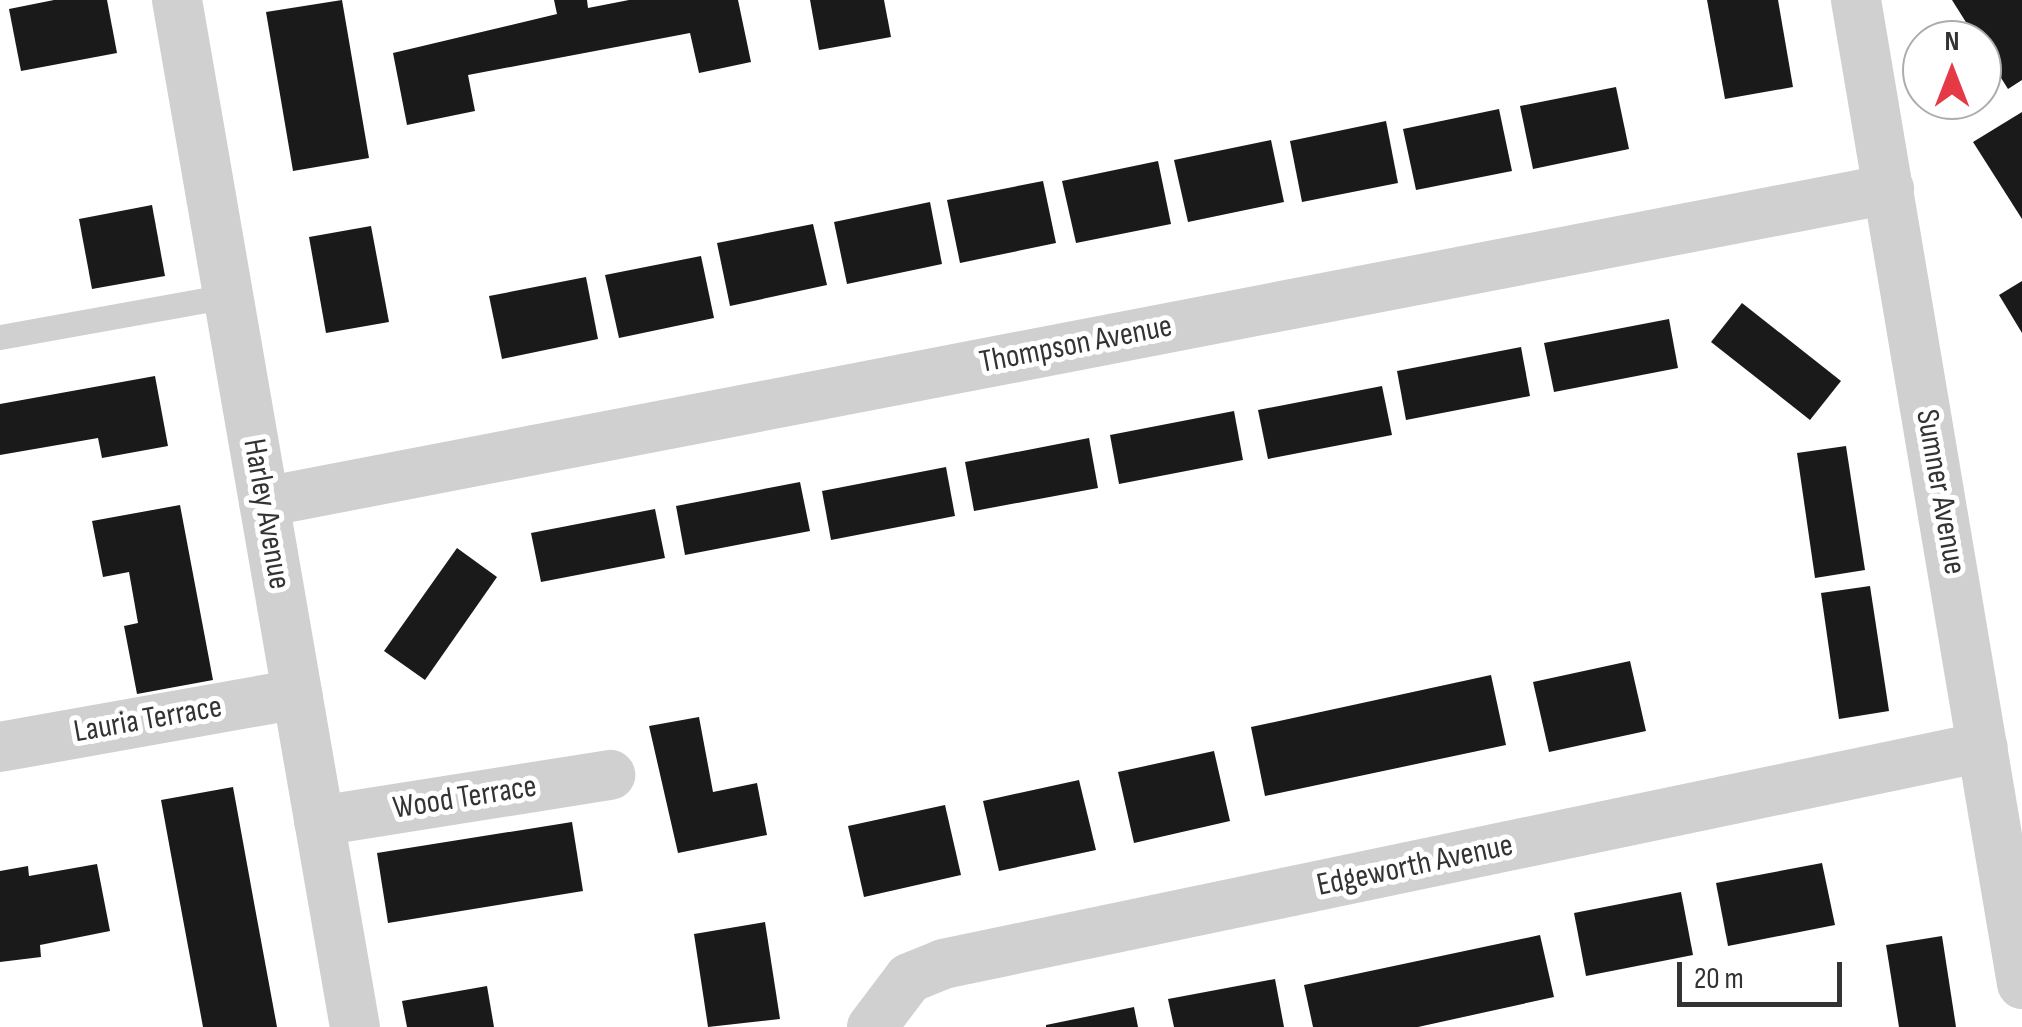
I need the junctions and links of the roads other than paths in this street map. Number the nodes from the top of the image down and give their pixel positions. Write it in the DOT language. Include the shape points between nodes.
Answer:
graph roads {
  1 [pos="177,0"];
  2 [pos="1856,0"];
  3 [pos="1889,188"];
  4 [pos="228,296"];
  5 [pos="0,336"];
  6 [pos="264,502"];
  7 [pos="297,694"];
  8 [pos="0,747"];
  9 [pos="1983,747"];
  10 [pos="610,775"];
  11 [pos="320,821"];
  12 [pos="2022,984"];
  13 [pos="355,1027"];
  14 [pos="872,1027"];
  1 -- 4 [label="street, Harley Avenue"];
  2 -- 3 [label="street, Sumner Avenue"];
  3 -- 6 [label="street, Thompson Avenue"];
  3 -- 9 [label="street, Sumner Avenue"];
  4 -- 5 [label="lane"];
  4 -- 6 [label="street, Harley Avenue"];
  6 -- 7 [label="street, Harley Avenue"];
  7 -- 8 [label="street, Lauria Terrace"];
  7 -- 11 [label="street, Harley Avenue"];
  9 -- 12 [label="street, Sumner Avenue"];
  9 -- 14 [label="street, Edgeworth Avenue" via="943,964 909,978"];
  10 -- 11 [label="street, Wood Terrace"];
  11 -- 13 [label="street, Harley Avenue"];
}
